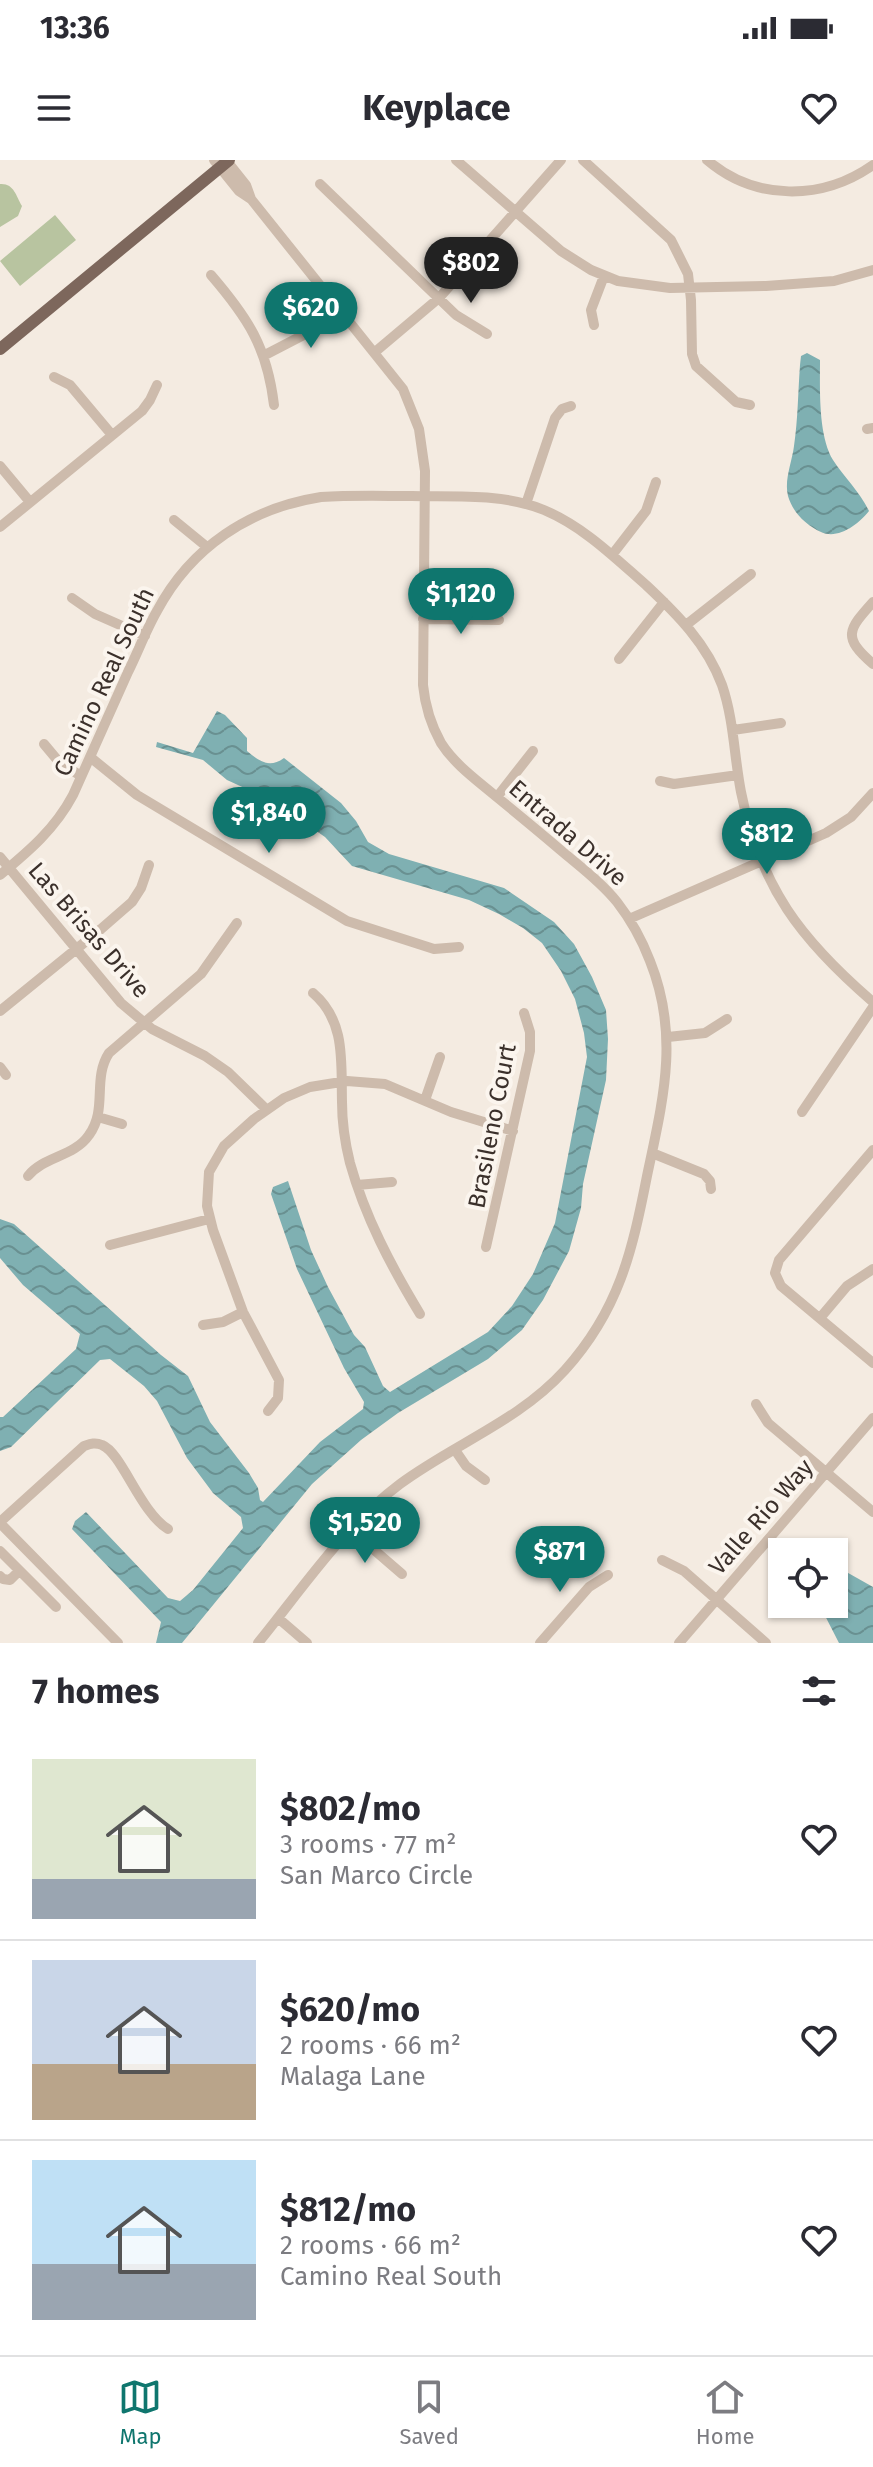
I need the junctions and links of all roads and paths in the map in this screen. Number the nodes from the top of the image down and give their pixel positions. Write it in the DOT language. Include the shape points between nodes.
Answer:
graph roads {
  1 [pos="456,160"];
  2 [pos="561,160"];
  3 [pos="583,160"];
  4 [pos="707,160"];
  5 [pos="223,162"];
  6 [pos="873,165"];
  7 [pos="320,184"];
  8 [pos="516,212"];
  9 [pos="873,270"];
  10 [pos="211,275"];
  11 [pos="604,276"];
  12 [pos="690,288"];
  13 [pos="439,298"];
  14 [pos="344,314"];
  15 [pos="594,325"];
  16 [pos="487,334"];
  17 [pos="0,349"];
  18 [pos="375,352"];
  19 [pos="263,356"];
  20 [pos="54,377"];
  21 [pos="157,385"];
  22 [pos="274,405"];
  23 [pos="750,405"];
  24 [pos="571,406"];
  25 [pos="112,435"];
  26 [pos="0,466"];
  27 [pos="656,482"];
  28 [pos="424,496"];
  29 [pos="30,502"];
  30 [pos="526,504"];
  31 [pos="174,520"];
  32 [pos="0,527"];
  33 [pos="207,547"];
  34 [pos="612,555"];
  35 [pos="751,574"];
  36 [pos="72,598"];
  37 [pos="664,602"];
  38 [pos="873,602"];
  39 [pos="423,619"];
  40 [pos="499,620"];
  41 [pos="686,625"];
  42 [pos="145,636"];
  43 [pos="619,659"];
  44 [pos="873,664"];
  45 [pos="781,723"];
  46 [pos="733,730"];
  47 [pos="44,744"];
  48 [pos="533,751"];
  49 [pos="90,757"];
  50 [pos="738,775"];
  51 [pos="81,776"];
  52 [pos="660,781"];
  53 [pos="873,793"];
  54 [pos="497,797"];
  55 [pos="0,857"];
  56 [pos="761,861"];
  57 [pos="149,865"];
  58 [pos="4,871"];
  59 [pos="629,919"];
  60 [pos="237,923"];
  61 [pos="459,947"];
  62 [pos="76,949"];
  63 [pos="313,993"];
  64 [pos="873,1004"];
  65 [pos="0,1011"];
  66 [pos="524,1013"];
  67 [pos="727,1019"];
  68 [pos="145,1023"];
  69 [pos="668,1037"];
  70 [pos="440,1057"];
  71 [pos="342,1081"];
  72 [pos="425,1100"];
  73 [pos="266,1109"];
  74 [pos="802,1112"];
  75 [pos="98,1117"];
  76 [pos="122,1124"];
  77 [pos="513,1131"];
  78 [pos="873,1150"];
  79 [pos="652,1153"];
  80 [pos="28,1176"];
  81 [pos="392,1182"];
  82 [pos="357,1185"];
  83 [pos="711,1189"];
  84 [pos="209,1219"];
  85 [pos="110,1245"];
  86 [pos="486,1247"];
  87 [pos="873,1269"];
  88 [pos="243,1312"];
  89 [pos="420,1314"];
  90 [pos="820,1318"];
  91 [pos="203,1325"];
  92 [pos="873,1363"];
  93 [pos="756,1404"];
  94 [pos="268,1411"];
  95 [pos="873,1418"];
  96 [pos="455,1450"];
  97 [pos="826,1472"];
  98 [pos="485,1480"];
  99 [pos="873,1512"];
  100 [pos="0,1523"];
  101 [pos="168,1529"];
  102 [pos="351,1530"];
  103 [pos="0,1551"];
  104 [pos="662,1560"];
  105 [pos="19,1571"];
  106 [pos="402,1574"];
  107 [pos="608,1575"];
  108 [pos="0,1576"];
  109 [pos="717,1599"];
  110 [pos="56,1607"];
  111 [pos="278,1618"];
  112 [pos="118,1643"];
  113 [pos="258,1643"];
  114 [pos="307,1643"];
  115 [pos="540,1643"];
  116 [pos="679,1643"];
  117 [pos="766,1643"];
  1 -- 8 [label="street"];
  2 -- 8 [label="street"];
  3 -- 12 [label="street" via="671,240"];
  4 -- 6 [label="street" via="744,183 786,192 830,186"];
  5 -- 14 [label="street, Entrada Drive" via="239,191"];
  5 -- 17 [label="main road"];
  7 -- 13 [label="street"];
  8 -- 11 [label="street" via="574,261"];
  8 -- 13 [label="street"];
  9 -- 12 [label="street" via="816,283"];
  10 -- 19 [label="street" via="241,310"];
  11 -- 12 [label="street" via="642,286"];
  11 -- 15 [label="street" via="591,310"];
  12 -- 23 [label="street" via="696,366 736,402"];
  13 -- 16 [label="street"];
  13 -- 18 [label="street"];
  14 -- 18 [label="street, Entrada Drive"];
  14 -- 19 [label="street"];
  18 -- 28 [label="street, Entrada Drive" via="403,389 414,414 424,458"];
  19 -- 22 [label="street"];
  20 -- 25 [label="street" via="70,385"];
  21 -- 25 [label="street" via="144,408"];
  24 -- 30 [label="street" via="555,418"];
  25 -- 29 [label="street"];
  26 -- 29 [label="street"];
  27 -- 34 [label="street" via="646,511"];
  28 -- 30 [label="street, Camino Real South"];
  28 -- 33 [label="street, Camino Real South" via="300,501 249,519"];
  28 -- 39 [label="street, Entrada Drive"];
  29 -- 32 [label="street"];
  30 -- 34 [label="street, Camino Real South" via="579,529"];
  31 -- 33 [label="street"];
  33 -- 42 [label="street, Camino Real South" via="166,595"];
  34 -- 37 [label="street, Camino Real South"];
  35 -- 41 [label="street"];
  36 -- 42 [label="street"];
  37 -- 41 [label="street, Camino Real South"];
  37 -- 43 [label="street"];
  38 -- 44 [label="street" via="852,634 858,651"];
  39 -- 40 [label="street"];
  39 -- 54 [label="street, Entrada Drive" via="423,685 434,728 455,761"];
  41 -- 46 [label="street, Camino Real South" via="714,667"];
  42 -- 49 [label="street, Camino Real South"];
  45 -- 46 [label="street"];
  46 -- 50 [label="street, Camino Real South"];
  47 -- 51 [label="street"];
  48 -- 54 [label="street"];
  49 -- 51 [label="street, Camino Real South"];
  49 -- 61 [label="street" via="137,795 347,921 434,949"];
  50 -- 52 [label="street" via="674,784"];
  50 -- 56 [label="street, Camino Real South"];
  51 -- 58 [label="street, Camino Real South" via="59,819"];
  53 -- 56 [label="street" via="839,825"];
  54 -- 59 [label="street, Entrada Drive" via="598,881"];
  55 -- 58 [label="street, Las Brisas Drive"];
  56 -- 59 [label="street"];
  56 -- 64 [label="street, Camino Real South" via="808,940"];
  57 -- 62 [label="street" via="132,902"];
  58 -- 62 [label="street, Las Brisas Drive"];
  59 -- 69 [label="street, Entrada Drive" via="658,981"];
  60 -- 68 [label="street" via="201,974"];
  62 -- 65 [label="street"];
  62 -- 68 [label="street, Las Brisas Drive"];
  63 -- 71 [label="street" via="334,1018"];
  64 -- 74 [label="street"];
  66 -- 77 [label="street, Brasileno Court" via="530,1051"];
  67 -- 69 [label="street" via="705,1033"];
  68 -- 73 [label="street, Las Brisas Drive" via="217,1064"];
  68 -- 75 [label="street" via="104,1061"];
  69 -- 79 [label="street, Entrada Drive" via="666,1087"];
  70 -- 72 [label="street"];
  71 -- 72 [label="street" via="385,1084"];
  71 -- 73 [label="street" via="310,1087"];
  71 -- 82 [label="street" via="345,1142"];
  72 -- 77 [label="street"];
  73 -- 84 [label="street" via="213,1162 207,1182"];
  75 -- 76 [label="street"];
  75 -- 80 [label="street" via="76,1148"];
  77 -- 86 [label="street, Brasileno Court"];
  78 -- 90 [label="street" via="775,1269 781,1286"];
  79 -- 83 [label="street" via="704,1174"];
  79 -- 96 [label="street, Entrada Drive" via="632,1250 591,1336 537,1397"];
  81 -- 82 [label="street"];
  82 -- 89 [label="street" via="384,1252"];
  84 -- 85 [label="street"];
  84 -- 88 [label="street"];
  87 -- 90 [label="street" via="847,1286"];
  88 -- 91 [label="street"];
  88 -- 94 [label="street" via="279,1380 278,1398"];
  90 -- 92 [label="street"];
  93 -- 97 [label="street" via="768,1423"];
  95 -- 97 [label="street, Valle Rio Way"];
  96 -- 98 [label="street"];
  96 -- 102 [label="street, Entrada Drive" via="398,1486"];
  97 -- 99 [label="street"];
  97 -- 109 [label="street, Valle Rio Way"];
  100 -- 101 [label="street" via="84,1446 94,1443 109,1450 150,1514"];
  100 -- 112 [label="street"];
  102 -- 106 [label="street"];
  102 -- 111 [label="street, Entrada Drive"];
  103 -- 105 [label="street"];
  104 -- 109 [label="street"];
  105 -- 108 [label="street" via="10,1580"];
  105 -- 110 [label="street"];
  107 -- 115 [label="street" via="589,1587"];
  109 -- 116 [label="street, Valle Rio Way"];
  109 -- 117 [label="street"];
  111 -- 113 [label="street, Entrada Drive"];
  111 -- 114 [label="street"];
}
